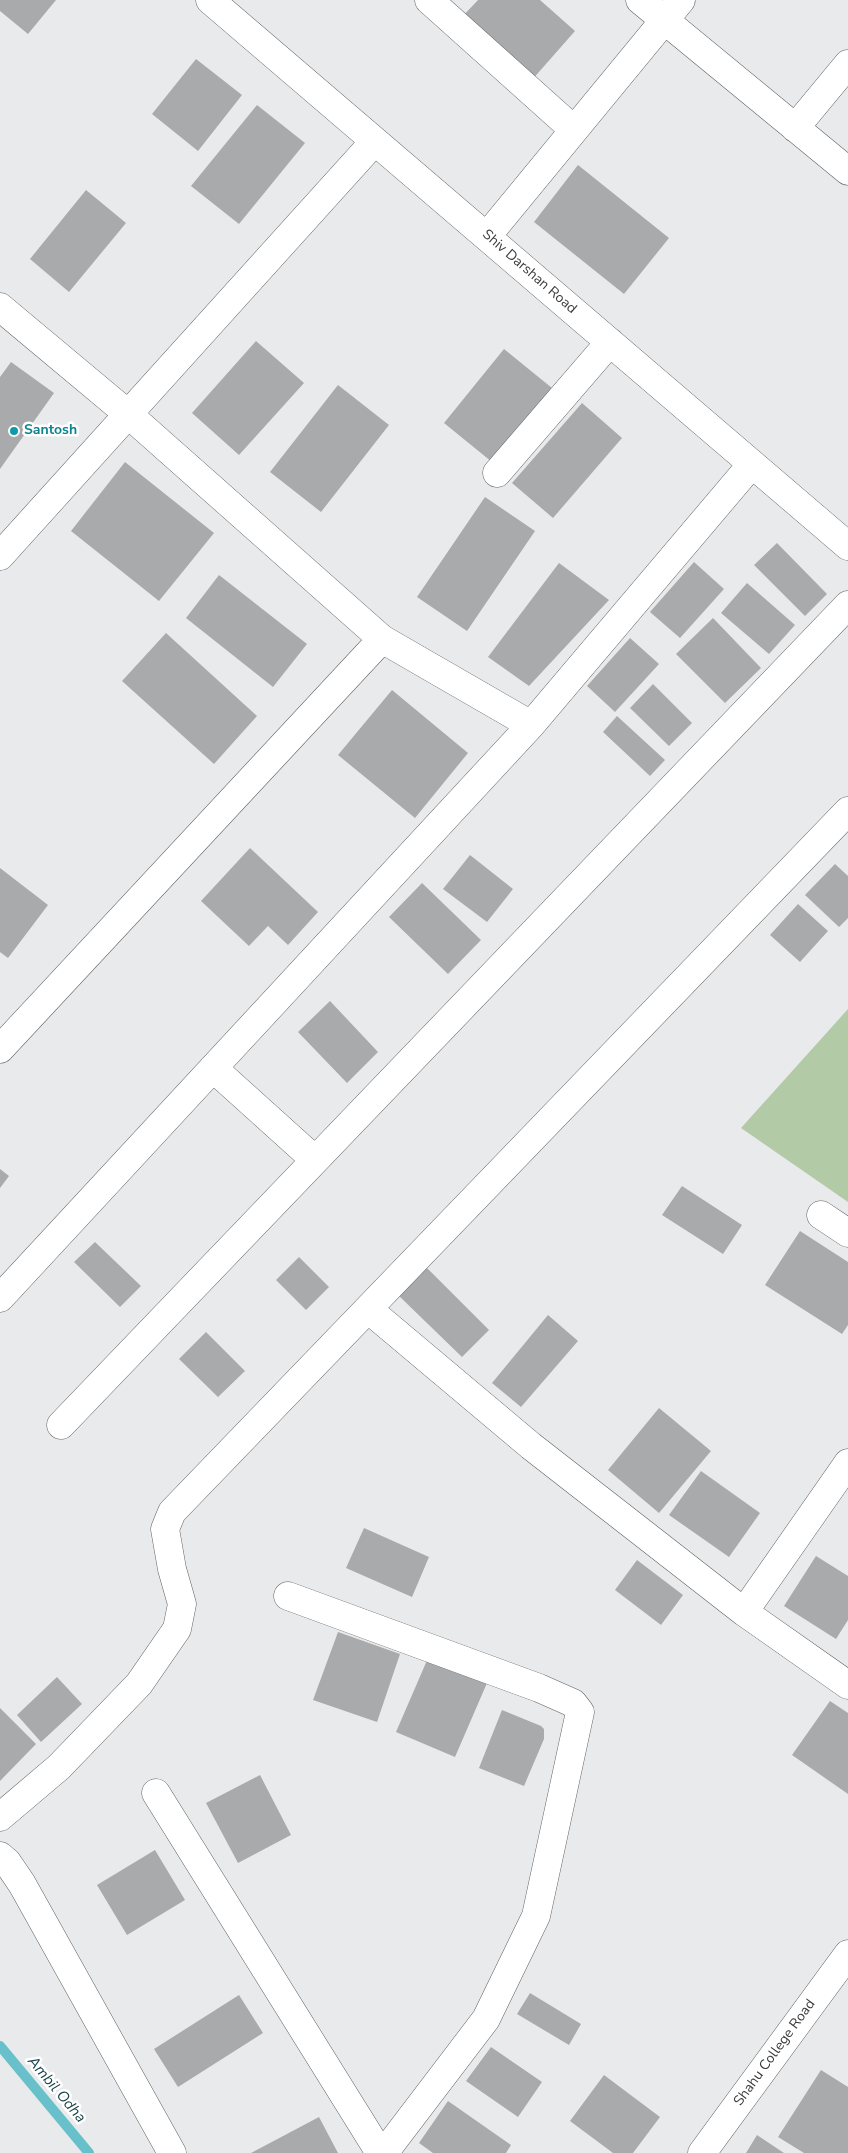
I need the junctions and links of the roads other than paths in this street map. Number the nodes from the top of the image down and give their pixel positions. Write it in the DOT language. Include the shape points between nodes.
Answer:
graph roads {
  1 [pos="210,0"];
  2 [pos="429,0"];
  3 [pos="640,0"];
  4 [pos="680,0"];
  5 [pos="663,20"];
  6 [pos="848,64"];
  7 [pos="794,128"];
  8 [pos="574,130"];
  9 [pos="374,142"];
  10 [pos="848,171"];
  11 [pos="487,236"];
  12 [pos="0,307"];
  13 [pos="610,342"];
  14 [pos="128,414"];
  15 [pos="752,464"];
  16 [pos="498,473"];
  17 [pos="848,546"];
  18 [pos="0,556"];
  19 [pos="848,605"];
  20 [pos="382,639"];
  21 [pos="531,725"];
  22 [pos="848,811"];
  23 [pos="0,1049"];
  24 [pos="213,1068"];
  25 [pos="315,1160"];
  26 [pos="821,1215"];
  27 [pos="848,1233"];
  28 [pos="0,1298"];
  29 [pos="368,1309"];
  30 [pos="61,1425"];
  31 [pos="848,1463"];
  32 [pos="288,1596"];
  33 [pos="744,1612"];
  34 [pos="848,1685"];
  35 [pos="156,1793"];
  36 [pos="0,1817"];
  37 [pos="0,1856"];
  38 [pos="848,1954"];
  39 [pos="172,2153"];
  40 [pos="380,2153"];
  41 [pos="384,2153"];
  42 [pos="702,2153"];
  1 -- 9 [label="street, Shiv Darshan Road"];
  2 -- 8 [label="street"];
  3 -- 5 [label="street"];
  4 -- 5 [label="street"];
  5 -- 7 [label="street"];
  5 -- 8 [label="street"];
  6 -- 7 [label="street"];
  7 -- 10 [label="street"];
  8 -- 11 [label="street"];
  9 -- 11 [label="street, Shiv Darshan Road"];
  9 -- 14 [label="street"];
  11 -- 13 [label="street, Shiv Darshan Road"];
  12 -- 14 [label="street"];
  13 -- 15 [label="street, Shiv Darshan Road"];
  13 -- 16 [label="street"];
  14 -- 18 [label="street"];
  14 -- 20 [label="street"];
  15 -- 17 [label="street, Shiv Darshan Road"];
  15 -- 21 [label="street"];
  19 -- 25 [label="street"];
  20 -- 21 [label="street"];
  20 -- 23 [label="street"];
  21 -- 24 [label="street"];
  22 -- 29 [label="street"];
  24 -- 25 [label="street"];
  24 -- 28 [label="street"];
  25 -- 30 [label="street"];
  26 -- 27 [label="street"];
  29 -- 33 [label="street" via="531,1446"];
  29 -- 36 [label="street" via="172,1512 165,1529 182,1604 177,1629 139,1684 59,1768"];
  31 -- 33 [label="street"];
  32 -- 41 [label="street" via="539,1688 573,1703 580,1712 536,1916 486,2019"];
  33 -- 34 [label="street"];
  35 -- 40 [label="street"];
  37 -- 39 [label="street" via="22,1884"];
  38 -- 42 [label="street, Shahu College Road"];
}
